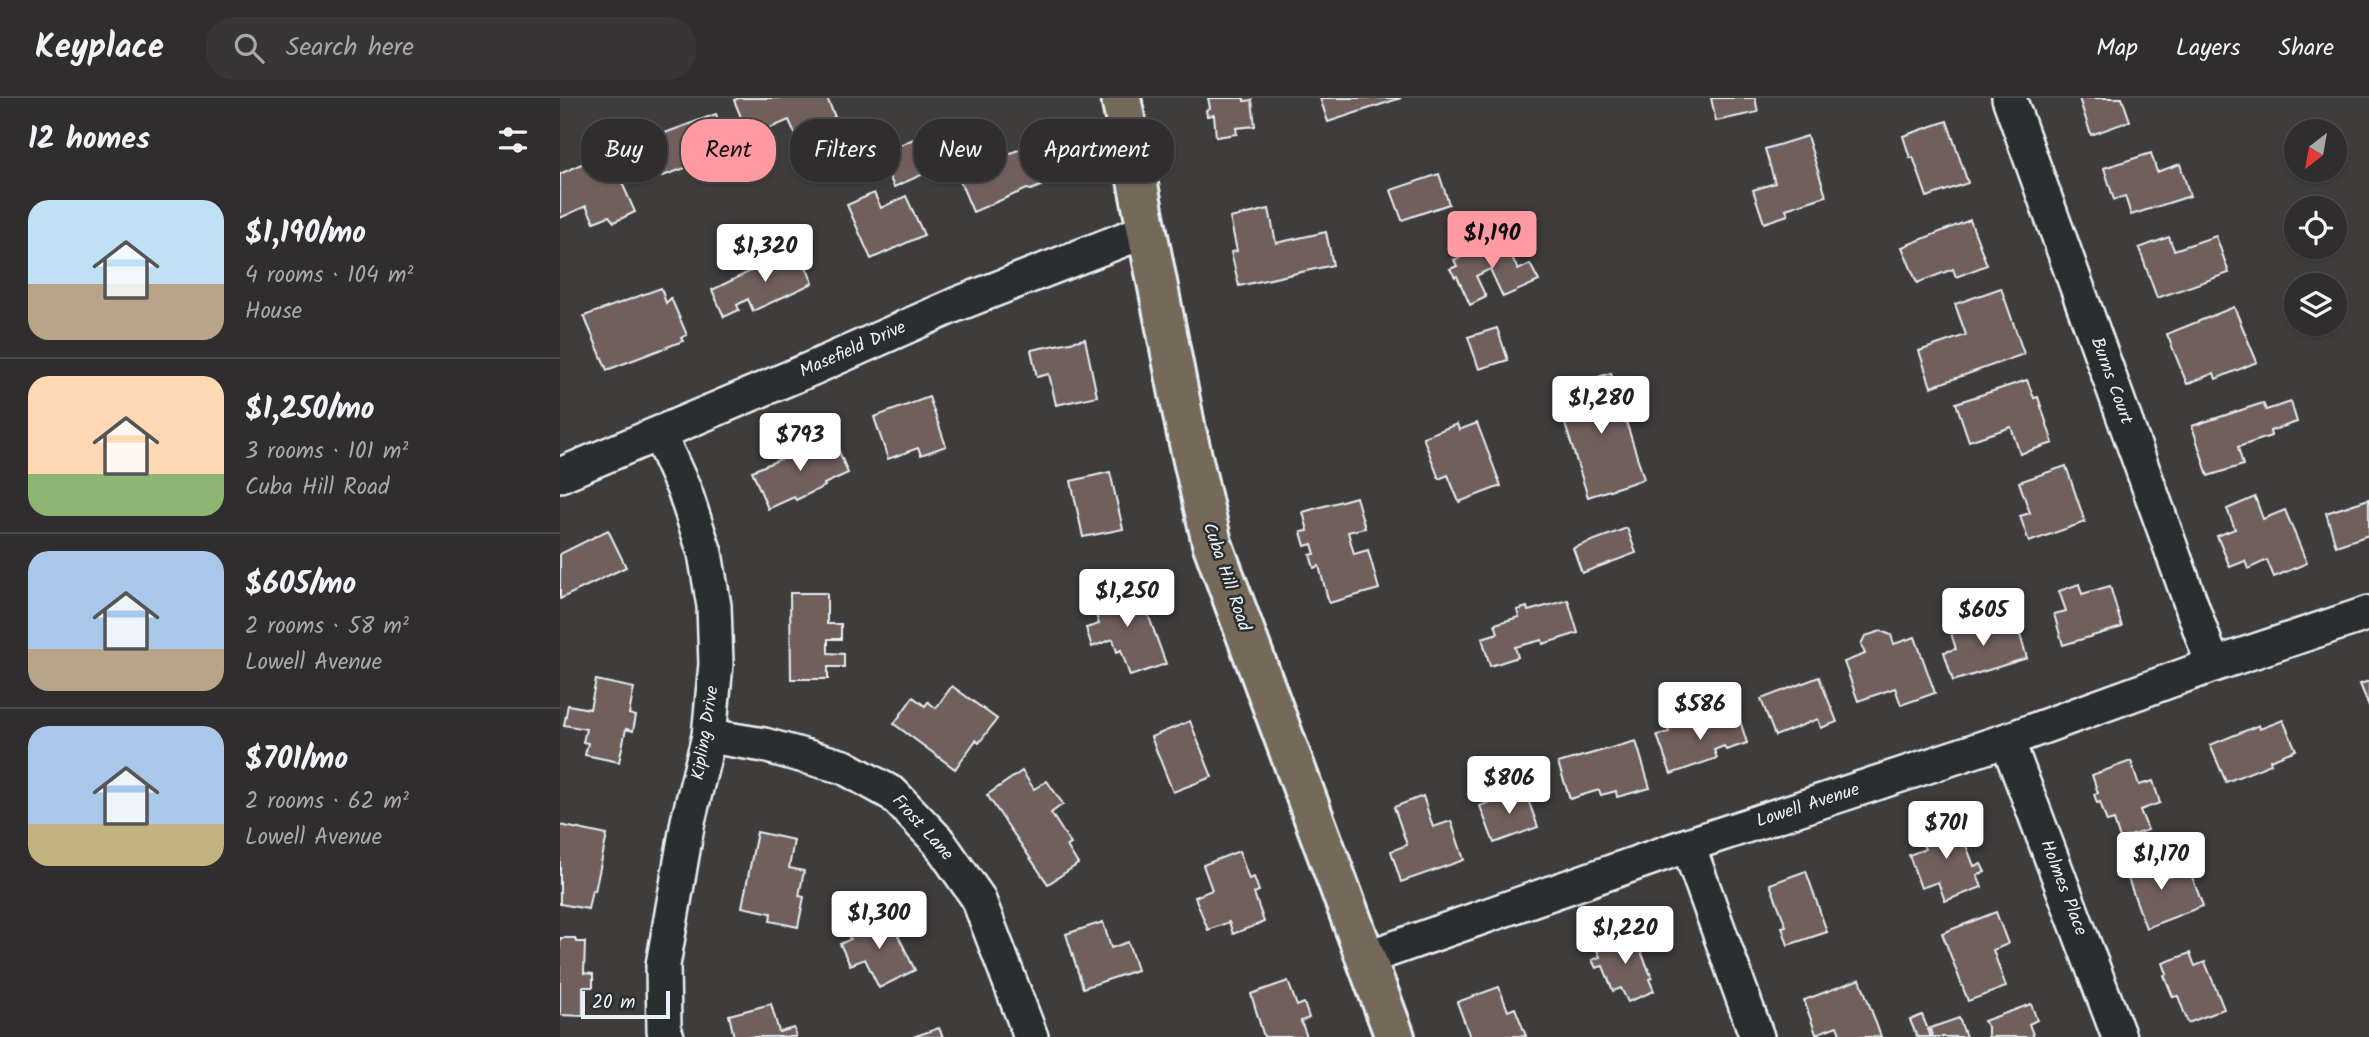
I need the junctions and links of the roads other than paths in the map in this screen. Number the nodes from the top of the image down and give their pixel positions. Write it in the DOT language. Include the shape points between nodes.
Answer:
graph roads {
  1 [pos="1121,98"];
  2 [pos="2009,98"];
  3 [pos="1148,230"];
  4 [pos="659,435"];
  5 [pos="560,475"];
  6 [pos="2369,613"];
  7 [pos="2213,664"];
  8 [pos="709,736"];
  9 [pos="2007,740"];
  10 [pos="1688,845"];
  11 [pos="1366,958"];
  12 [pos="667,1037"];
  13 [pos="1031,1037"];
  14 [pos="1395,1037"];
  15 [pos="1757,1037"];
  16 [pos="2119,1037"];
  1 -- 3 [label="main road, Cuba Hill Road"];
  2 -- 7 [label="street, Burns Court"];
  3 -- 4 [label="street, Masefield Drive" via="955,305"];
  3 -- 11 [label="main road, Cuba Hill Road" via="1212,543"];
  4 -- 5 [label="street, Masefield Drive"];
  4 -- 8 [label="street, Kipling Drive" via="685,492 705,553 714,606 716,664"];
  6 -- 7 [label="street, Lowell Avenue"];
  7 -- 9 [label="street, Lowell Avenue"];
  8 -- 12 [label="street, Kipling Drive" via="688,821 663,965"];
  8 -- 13 [label="street, Frost Lane" via="764,745 844,767 893,794 939,841 978,898"];
  9 -- 10 [label="street, Lowell Avenue"];
  9 -- 16 [label="street, Holmes Place"];
  10 -- 11 [label="street, Lowell Avenue"];
  10 -- 15 [label="street"];
  11 -- 14 [label="main road, Cuba Hill Road"];
}
